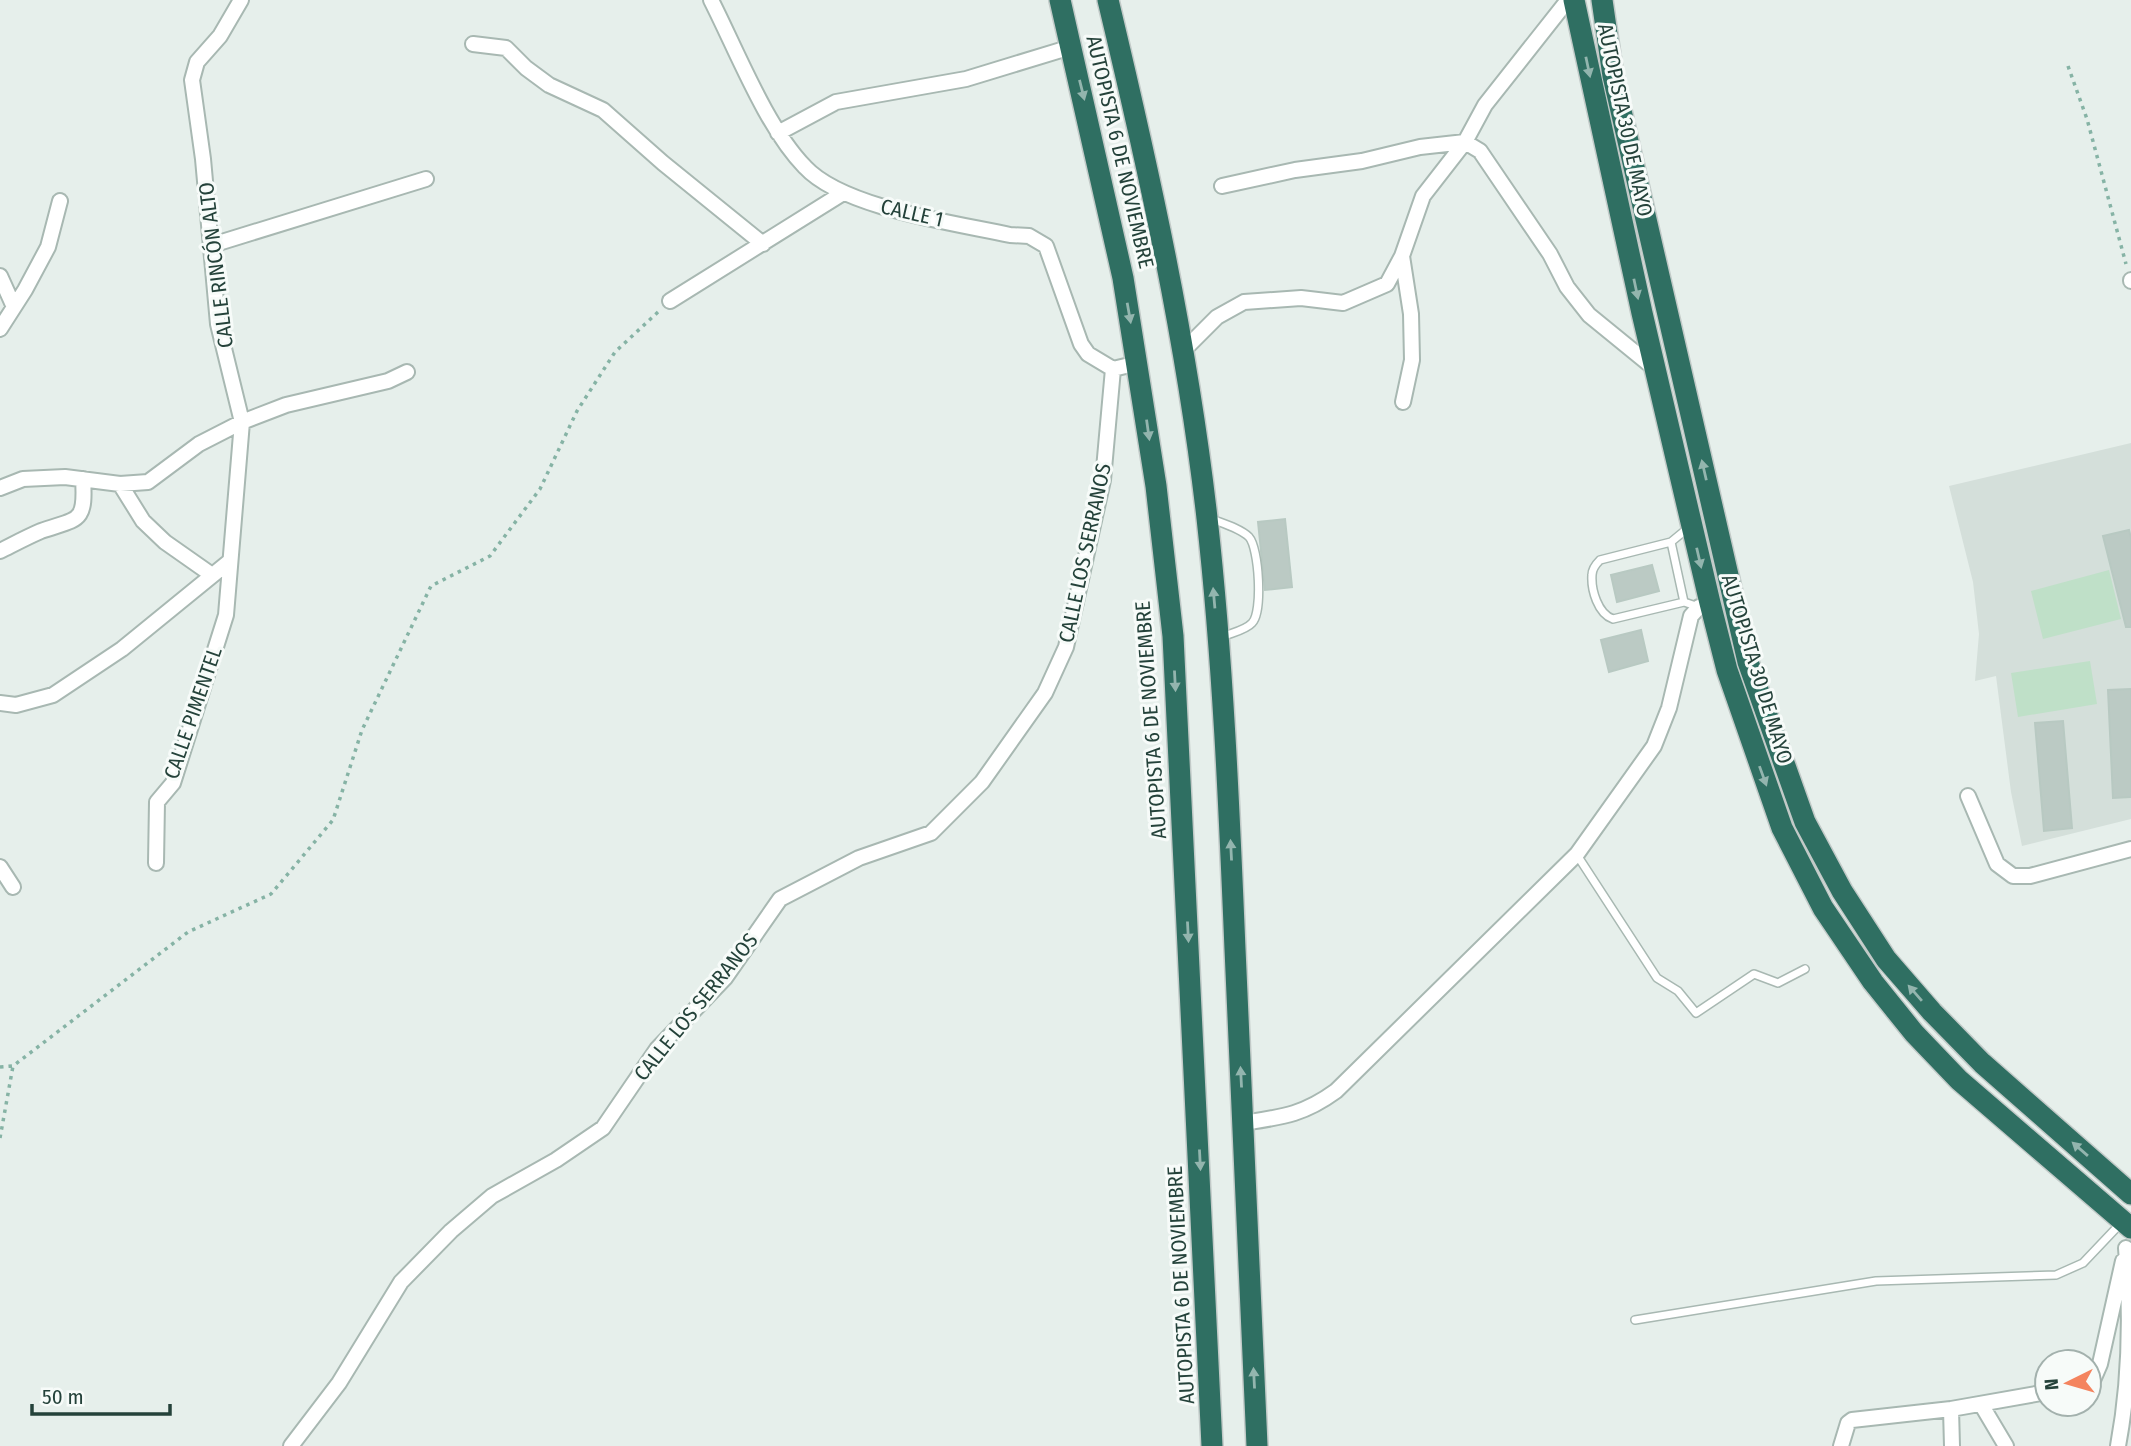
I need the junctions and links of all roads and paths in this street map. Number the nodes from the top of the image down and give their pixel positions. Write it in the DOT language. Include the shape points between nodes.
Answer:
graph roads {
  1 [pos="241,0"];
  2 [pos="711,0"];
  3 [pos="1060,0"];
  4 [pos="1108,0"];
  5 [pos="1568,0"];
  6 [pos="1574,0"];
  7 [pos="1602,0"];
  8 [pos="473,44"];
  9 [pos="1071,47"];
  10 [pos="2068,66"];
  11 [pos="778,133"];
  12 [pos="1465,142"];
  13 [pos="426,179"];
  14 [pos="1222,186"];
  15 [pos="843,193"];
  16 [pos="61,201"];
  17 [pos="763,244"];
  18 [pos="212,245"];
  19 [pos="1402,256"];
  20 [pos="0,276"];
  21 [pos="2131,280"];
  22 [pos="670,301"];
  23 [pos="15,307"];
  24 [pos="0,328"];
  25 [pos="1184,351"];
  26 [pos="1138,363"];
  27 [pos="1654,368"];
  28 [pos="1113,369"];
  29 [pos="407,372"];
  30 [pos="1403,402"];
  31 [pos="242,422"];
  32 [pos="83,479"];
  33 [pos="120,484"];
  34 [pos="0,488"];
  35 [pos="1207,516"];
  36 [pos="1691,526"];
  37 [pos="1671,542"];
  38 [pos="0,551"];
  39 [pos="230,561"];
  40 [pos="212,575"];
  41 [pos="1698,604"];
  42 [pos="1218,638"];
  43 [pos="0,703"];
  44 [pos="1968,796"];
  45 [pos="2131,849"];
  46 [pos="1577,854"];
  47 [pos="156,863"];
  48 [pos="0,867"];
  49 [pos="13,887"];
  50 [pos="1805,969"];
  51 [pos="13,1066"];
  52 [pos="0,1067"];
  53 [pos="1243,1123"];
  54 [pos="0,1138"];
  55 [pos="2131,1194"];
  56 [pos="2128,1231"];
  57 [pos="1635,1320"];
  58 [pos="2103,1350"];
  59 [pos="2033,1395"];
  60 [pos="1981,1404"];
  61 [pos="1951,1409"];
  62 [pos="291,1446"];
  63 [pos="1212,1446"];
  64 [pos="1257,1446"];
  65 [pos="1841,1446"];
  66 [pos="1952,1446"];
  67 [pos="2006,1446"];
  68 [pos="2118,1446"];
  1 -- 18 [label="street, CALLE RINCÓN ALTO" via="220,36 197,62 192,80"];
  2 -- 11 [label="street, CALLE 1"];
  3 -- 9 [label="highway, AUTOPISTA 6 DE NOVIEMBRE"];
  4 -- 25 [label="highway, AUTOPISTA 6 DE NOVIEMBRE"];
  5 -- 12 [label="street" via="1485,105"];
  6 -- 27 [label="highway, AUTOPISTA 30 DE MAYO, one-way"];
  55 -- 7 [label="highway, AUTOPISTA 30 DE MAYO, one-way" via="1982,1063 1932,1012 1886,959 1805,822 1748,662 1613,76"];
  8 -- 17 [label="street" via="506,48 549,85 603,110"];
  9 -- 11 [label="street" via="966,79 836,102"];
  9 -- 26 [label="highway, AUTOPISTA 6 DE NOVIEMBRE, one-way"];
  10 -- 21 [label="path"];
  11 -- 15 [label="street, CALLE 1" via="806,169"];
  12 -- 14 [label="street"];
  12 -- 19 [label="street" via="1423,196"];
  12 -- 27 [label="street" via="1480,150 1589,315"];
  13 -- 18 [label="street"];
  15 -- 17 [label="street"];
  15 -- 28 [label="street, CALLE 1" via="888,208 1029,236 1046,246 1081,344 1088,354"];
  16 -- 23 [label="street" via="48,247"];
  17 -- 22 [label="street"];
  18 -- 31 [label="street, CALLE RINCÓN ALTO" via="218,324"];
  19 -- 25 [label="street" via="1387,284 1343,303 1301,298 1244,302 1217,317"];
  19 -- 30 [label="street" via="1412,360"];
  20 -- 23 [label="street"];
  22 -- 51 [label="path" via="615,352 577,411 540,489 490,556 431,586 362,730 333,820 271,894 188,932"];
  23 -- 24 [label="street"];
  25 -- 35 [label="highway, AUTOPISTA 6 DE NOVIEMBRE"];
  26 -- 28 [label="street"];
  26 -- 63 [label="highway, AUTOPISTA 6 DE NOVIEMBRE, one-way" via="1173,636"];
  27 -- 36 [label="highway, AUTOPISTA 30 DE MAYO"];
  28 -- 62 [label="street, CALLE LOS SERRANOS" via="1103,480 1066,647 1045,693 982,782 931,833 859,858 780,899 725,978 657,1049 603,1128 492,1196 401,1282 339,1383"];
  29 -- 31 [label="street" via="388,381 286,405"];
  31 -- 33 [label="street" via="199,444 148,482"];
  31 -- 39 [label="street, CALLE RINCÓN ALTO"];
  32 -- 33 [label="street"];
  32 -- 34 [label="street" via="23,479"];
  32 -- 38 [label="street" via="84,505 72,523 41,531"];
  33 -- 40 [label="street" via="143,522"];
  42 -- 35 [label="highway, AUTOPISTA 6 DE NOVIEMBRE, one-way"];
  35 -- 42 [label="lane" via="1249,537 1258,587 1251,624"];
  36 -- 37 [label="lane"];
  36 -- 41 [label="highway, AUTOPISTA 30 DE MAYO, one-way"];
  37 -- 41 [label="lane"];
  37 -- 41 [label="lane" via="1600,560 1592,575 1599,610 1613,619"];
  39 -- 40 [label="street"];
  39 -- 47 [label="street, CALLE PIMENTEL" via="226,615 173,783 157,802"];
  40 -- 43 [label="street" via="122,649 53,695 16,705"];
  41 -- 46 [label="street" via="1654,746"];
  41 -- 56 [label="highway, AUTOPISTA 30 DE MAYO, one-way" via="1727,670 1778,816 1823,908 1873,982 1959,1080"];
  53 -- 42 [label="highway, AUTOPISTA 6 DE NOVIEMBRE, one-way"];
  44 -- 45 [label="street" via="1997,864 2013,876 2030,876"];
  46 -- 50 [label="lane" via="1657,978 1678,991 1696,1013 1754,974 1778,983"];
  46 -- 53 [label="street" via="1336,1091 1296,1114"];
  48 -- 49 [label="street"];
  51 -- 52 [label="path"];
  51 -- 54 [label="path"];
  64 -- 53 [label="highway, AUTOPISTA 6 DE NOVIEMBRE, one-way"];
  56 -- 57 [label="lane" via="2083,1263 2056,1275 1876,1281"];
  56 -- 58 [label="street"];
  56 -- 68 [label="street" via="2127,1379"];
  59 -- 60 [label="street"];
  60 -- 61 [label="street"];
  60 -- 67 [label="street"];
  61 -- 65 [label="street" via="1852,1420"];
  61 -- 66 [label="street"];
}
